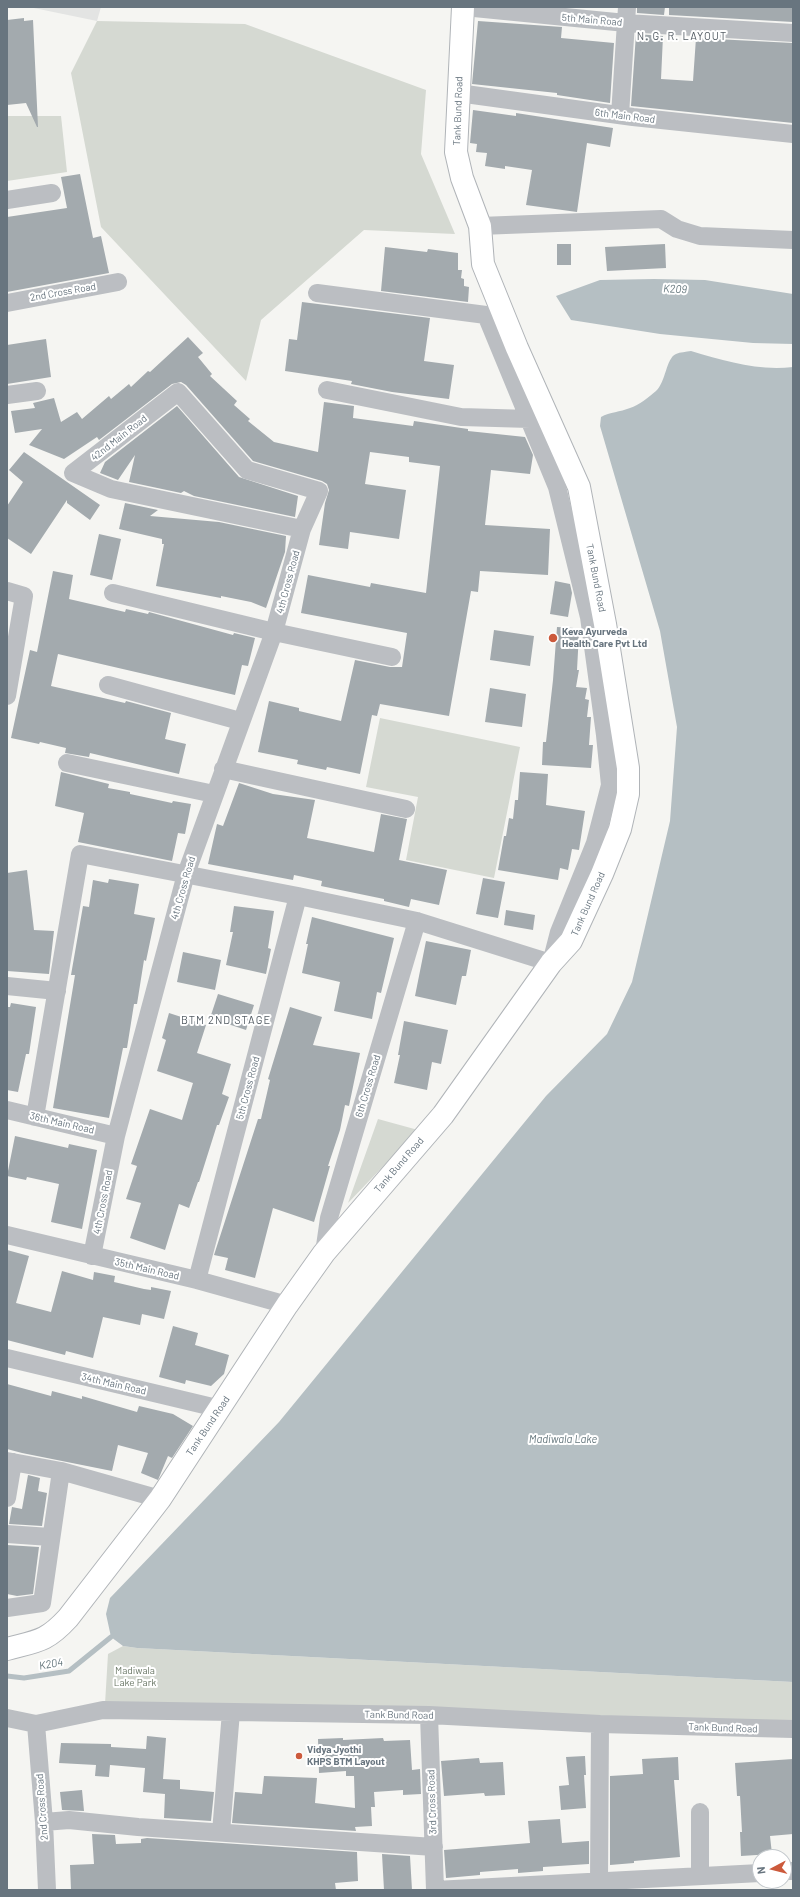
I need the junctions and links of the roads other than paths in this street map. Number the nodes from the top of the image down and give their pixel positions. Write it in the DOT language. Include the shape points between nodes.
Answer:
graph roads {
  1 [pos="464,7"];
  2 [pos="626,15"];
  3 [pos="793,33"];
  4 [pos="458,93"];
  5 [pos="620,115"];
  6 [pos="793,134"];
  7 [pos="52,193"];
  8 [pos="7,200"];
  9 [pos="480,226"];
  10 [pos="793,240"];
  11 [pos="118,282"];
  12 [pos="316,293"];
  13 [pos="7,303"];
  14 [pos="327,390"];
  15 [pos="37,391"];
  16 [pos="7,396"];
  17 [pos="530,419"];
  18 [pos="302,529"];
  19 [pos="7,591"];
  20 [pos="113,593"];
  21 [pos="274,632"];
  22 [pos="392,657"];
  23 [pos="108,685"];
  24 [pos="7,696"];
  25 [pos="240,721"];
  26 [pos="67,763"];
  27 [pos="223,769"];
  28 [pos="214,794"];
  29 [pos="406,809"];
  30 [pos="186,874"];
  31 [pos="298,896"];
  32 [pos="417,921"];
  33 [pos="551,963"];
  34 [pos="7,986"];
  35 [pos="57,991"];
  36 [pos="7,1110"];
  37 [pos="35,1117"];
  38 [pos="116,1136"];
  39 [pos="7,1235"];
  40 [pos="324,1252"];
  41 [pos="92,1256"];
  42 [pos="198,1280"];
  43 [pos="287,1305"];
  44 [pos="7,1358"];
  45 [pos="221,1409"];
  46 [pos="10,1461"];
  47 [pos="61,1471"];
  48 [pos="7,1498"];
  49 [pos="160,1499"];
  50 [pos="7,1534"];
  51 [pos="50,1537"];
  52 [pos="7,1608"];
  53 [pos="7,1649"];
  54 [pos="231,1712"];
  55 [pos="429,1715"];
  56 [pos="7,1718"];
  57 [pos="36,1724"];
  58 [pos="600,1724"];
  59 [pos="793,1729"];
  60 [pos="700,1812"];
  61 [pos="44,1822"];
  62 [pos="221,1832"];
  63 [pos="434,1846"];
  64 [pos="752,1873"];
  65 [pos="700,1876"];
  66 [pos="599,1881"];
  67 [pos="46,1890"];
  68 [pos="435,1890"];
  1 -- 2 [label="street, 5th Main Road"];
  1 -- 4 [label="main road, Tank Bund Road"];
  2 -- 3 [label="street, 5th Main Road"];
  2 -- 5 [label="street"];
  4 -- 5 [label="street, 6th Main Road"];
  4 -- 9 [label="main road, Tank Bund Road" via="456,152 462,178"];
  5 -- 6 [label="street, 6th Main Road"];
  7 -- 8 [label="street"];
  9 -- 10 [label="street" via="661,219 677,229 700,236"];
  9 -- 33 [label="main road, Tank Bund Road" via="483,264 578,487 605,624 628,768 628,794 617,836 602,874 571,941"];
  11 -- 13 [label="street, 2nd Cross Road"];
  12 -- 17 [label="street" via="486,315"];
  14 -- 17 [label="street" via="461,417"];
  15 -- 16 [label="street"];
  17 -- 33 [label="street" via="557,487 589,617 610,785 595,843 559,932"];
  18 -- 18 [label="street, 42nd Main Road" via="319,491 247,470 178,392 73,473 111,489"];
  18 -- 21 [label="street, 4th Cross Road"];
  19 -- 24 [label="street" via="24,596"];
  20 -- 21 [label="street"];
  21 -- 22 [label="street"];
  21 -- 25 [label="street, 4th Cross Road"];
  23 -- 25 [label="street"];
  25 -- 27 [label="street, 4th Cross Road"];
  26 -- 28 [label="street"];
  27 -- 28 [label="street, 4th Cross Road"];
  27 -- 29 [label="street"];
  28 -- 30 [label="street, 4th Cross Road"];
  30 -- 31 [label="street"];
  30 -- 35 [label="street" via="80,854"];
  30 -- 38 [label="street, 4th Cross Road"];
  31 -- 32 [label="street"];
  31 -- 42 [label="street, 5th Cross Road"];
  32 -- 33 [label="street"];
  32 -- 40 [label="street, 6th Cross Road" via="329,1218"];
  33 -- 40 [label="main road, Tank Bund Road" via="443,1114"];
  34 -- 35 [label="street"];
  35 -- 37 [label="street"];
  36 -- 37 [label="street, 36th Main Road"];
  37 -- 38 [label="street, 36th Main Road"];
  38 -- 41 [label="street, 4th Cross Road"];
  39 -- 41 [label="street, 35th Main Road"];
  40 -- 43 [label="main road, Tank Bund Road"];
  41 -- 42 [label="street, 35th Main Road"];
  42 -- 43 [label="street, 35th Main Road"];
  43 -- 45 [label="main road, Tank Bund Road"];
  44 -- 45 [label="street, 34th Main Road"];
  45 -- 49 [label="main road, Tank Bund Road"];
  46 -- 47 [label="street"];
  46 -- 48 [label="street"];
  47 -- 49 [label="street"];
  47 -- 51 [label="street"];
  49 -- 53 [label="main road, Tank Bund Road" via="55,1632 42,1640"];
  50 -- 51 [label="street"];
  51 -- 52 [label="street" via="42,1603"];
  54 -- 55 [label="street, Tank Bund Road"];
  54 -- 57 [label="street, Tank Bund Road" via="103,1710"];
  54 -- 62 [label="street"];
  55 -- 58 [label="street, Tank Bund Road"];
  55 -- 63 [label="street, 3rd Cross Road"];
  56 -- 57 [label="street, Tank Bund Road"];
  57 -- 61 [label="street, 2nd Cross Road"];
  58 -- 59 [label="street, Tank Bund Road"];
  58 -- 66 [label="street"];
  60 -- 65 [label="street"];
  61 -- 62 [label="street" via="69,1820"];
  61 -- 67 [label="street, 2nd Cross Road"];
  62 -- 63 [label="street"];
  63 -- 68 [label="street, 3rd Cross Road"];
  64 -- 65 [label="street"];
  65 -- 66 [label="street"];
  66 -- 68 [label="street"];
}
